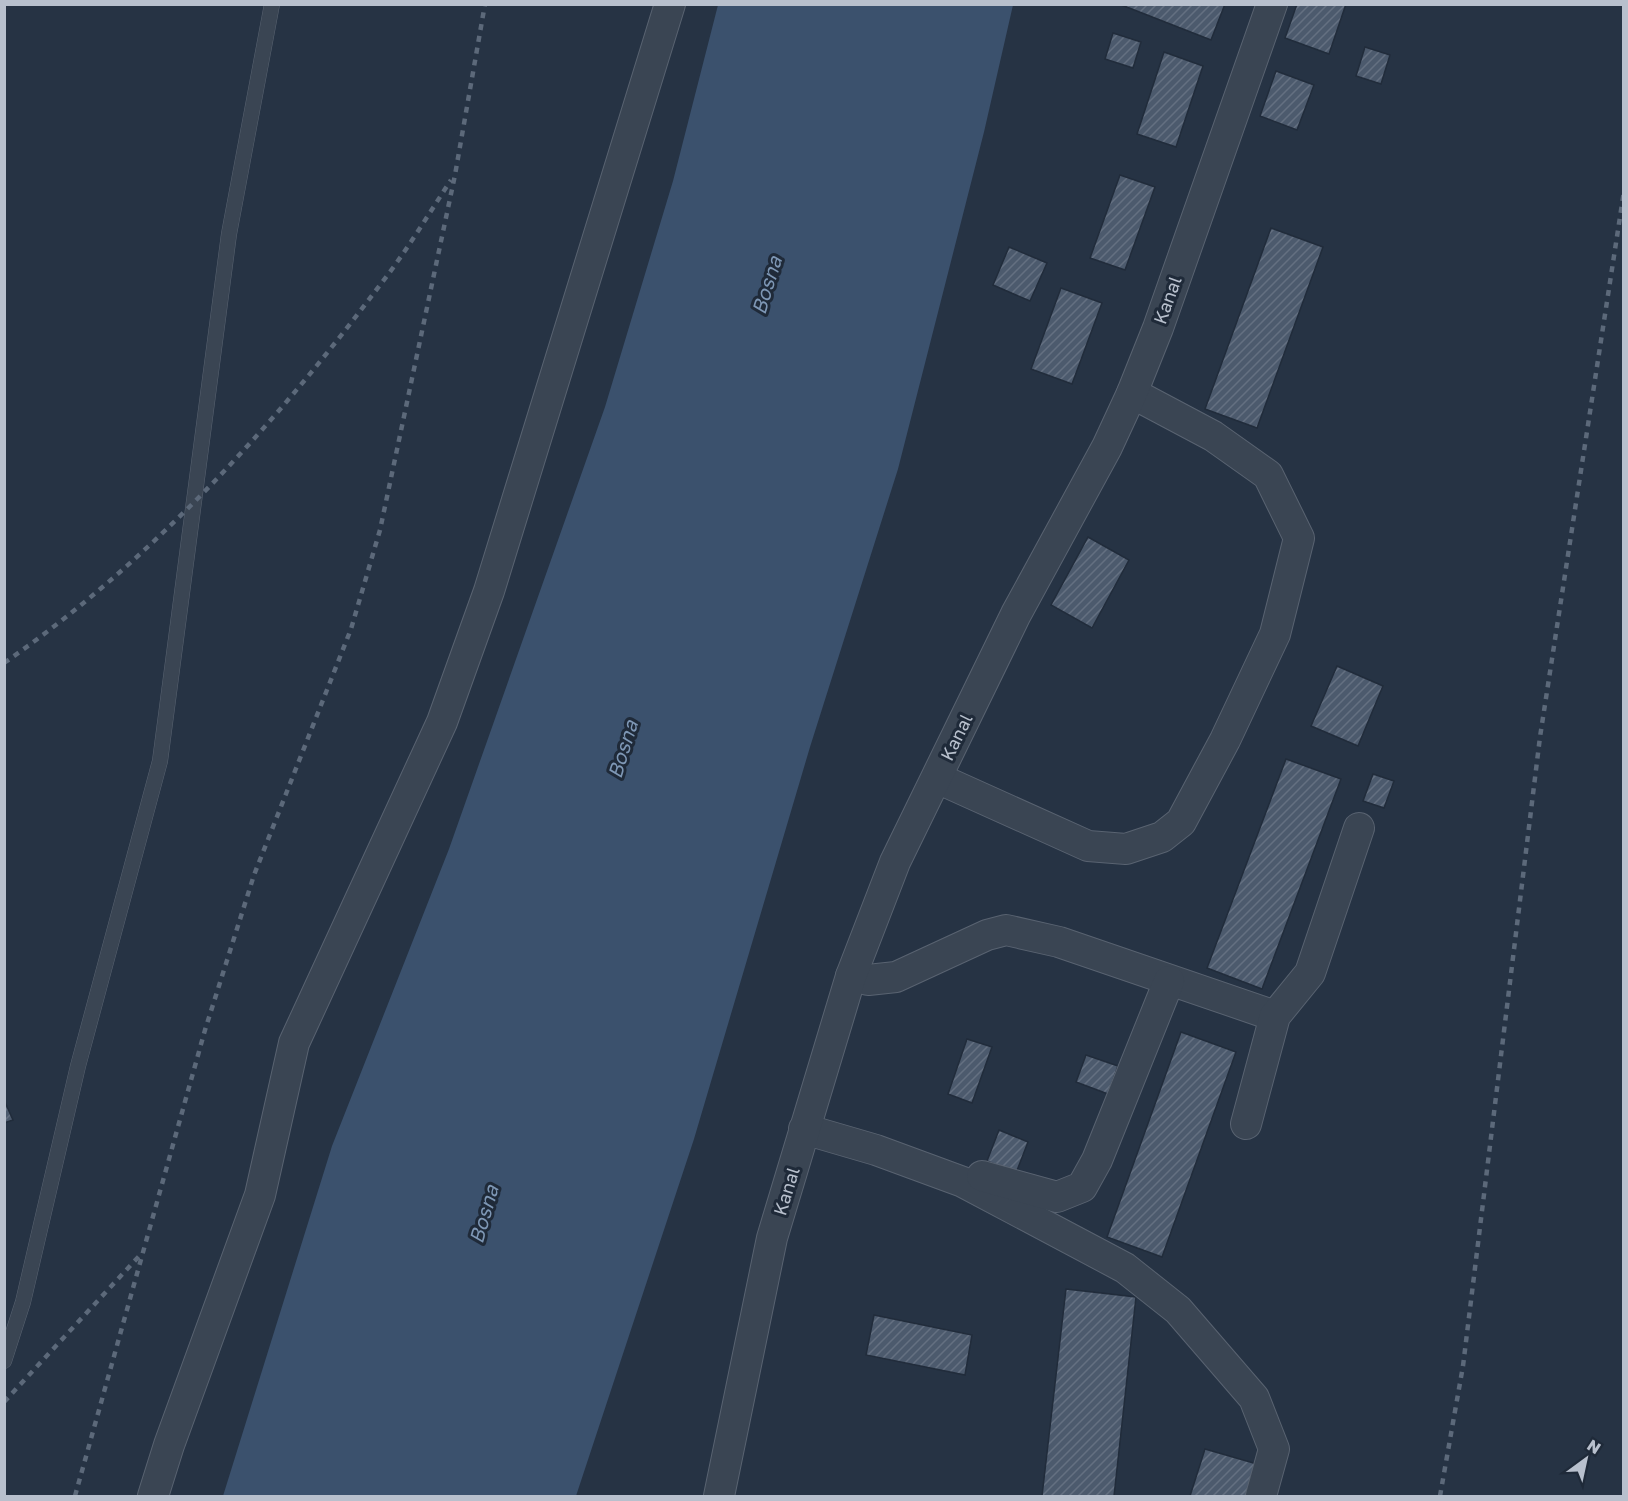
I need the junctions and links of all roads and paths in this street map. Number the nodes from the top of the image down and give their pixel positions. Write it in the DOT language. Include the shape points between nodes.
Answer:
graph roads {
  1 [pos="272,4"];
  2 [pos="670,4"];
  3 [pos="1272,4"];
  4 [pos="1132,393"];
  5 [pos="937,778"];
  6 [pos="1359,828"];
  7 [pos="851,976"];
  8 [pos="1169,981"];
  9 [pos="1275,1016"];
  10 [pos="1246,1124"];
  11 [pos="804,1129"];
  12 [pos="963,1182"];
  13 [pos="4,1362"];
  14 [pos="153,1497"];
  15 [pos="719,1497"];
  16 [pos="1261,1497"];
  1 -- 13 [label="lane" via="229,234 160,761 78,1066 23,1302"];
  2 -- 14 [label="street" via="489,591 442,722 294,1042 260,1195"];
  3 -- 4 [label="street, Kanal"];
  4 -- 5 [label="street, Kanal" via="1016,614"];
  4 -- 5 [label="street" via="1213,436 1268,475 1299,538 1275,634 1224,740 1180,822 1162,837 1126,849 1088,846"];
  5 -- 7 [label="street, Kanal" via="895,862"];
  6 -- 9 [label="street" via="1310,973"];
  7 -- 8 [label="street" via="868,980 896,977 1006,930 1059,942"];
  7 -- 11 [label="street, Kanal"];
  8 -- 9 [label="street"];
  8 -- 12 [label="street" via="1082,1187 1058,1197 976,1175"];
  9 -- 10 [label="street"];
  11 -- 12 [label="street"];
  11 -- 15 [label="street, Kanal" via="772,1238"];
  12 -- 16 [label="street" via="1125,1268 1178,1310 1254,1398 1274,1449"];
}
